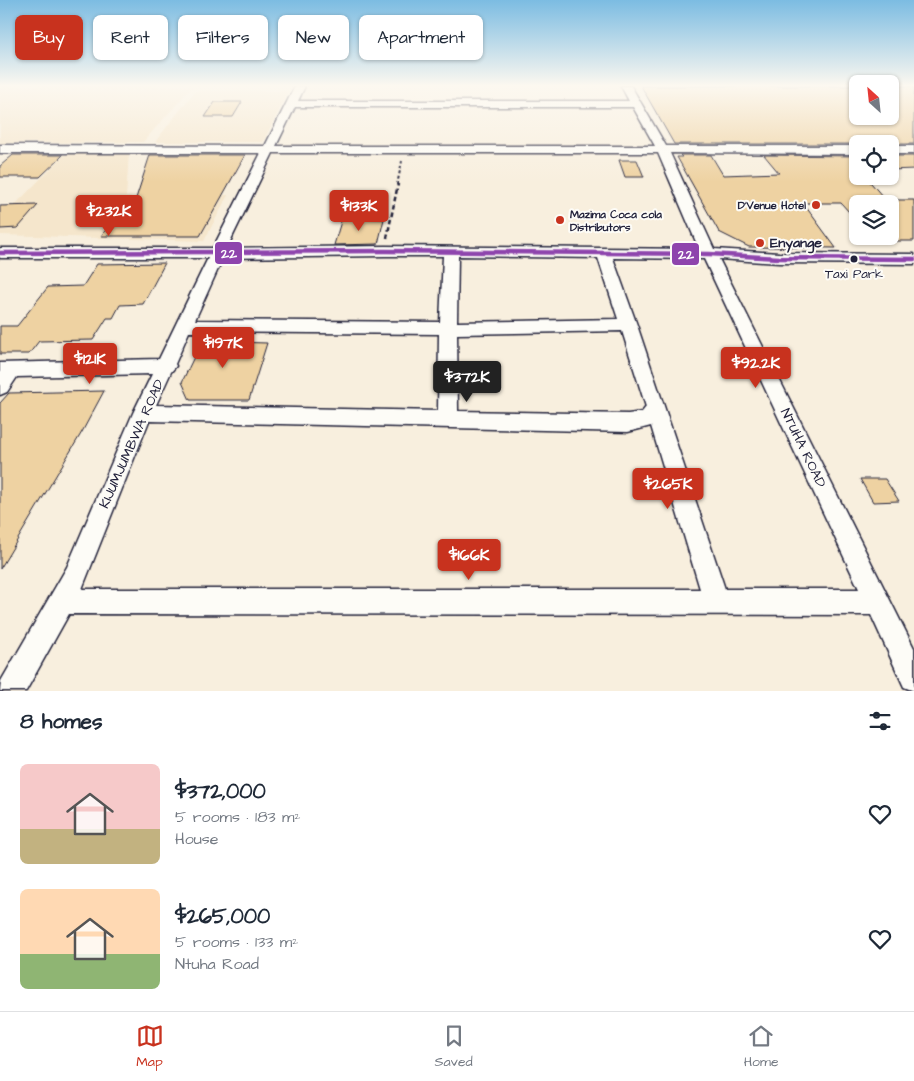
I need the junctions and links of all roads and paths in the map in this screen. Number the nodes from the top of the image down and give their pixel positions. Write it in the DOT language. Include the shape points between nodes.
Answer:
graph roads {
  1 [pos="285,118"];
  2 [pos="644,118"];
  3 [pos="0,149"];
  4 [pos="662,149"];
  5 [pos="269,150"];
  6 [pos="404,150"];
  7 [pos="849,150"];
  8 [pos="899,150"];
  9 [pos="914,150"];
  10 [pos="385,251"];
  11 [pos="218,252"];
  12 [pos="451,252"];
  13 [pos="0,253"];
  14 [pos="604,253"];
  15 [pos="709,254"];
  16 [pos="914,260"];
  17 [pos="629,325"];
  18 [pos="185,326"];
  19 [pos="448,328"];
  20 [pos="167,366"];
  21 [pos="6,370"];
  22 [pos="0,387"];
  23 [pos="656,409"];
  24 [pos="143,413"];
  25 [pos="448,419"];
  26 [pos="61,601"];
  27 [pos="716,601"];
  28 [pos="878,602"];
  29 [pos="914,677"];
  30 [pos="11,691"];
  1 -- 5 [label="street, KIJUMJUMBWA ROAD"];
  2 -- 4 [label="street, NTUHA ROAD"];
  3 -- 5 [label="street"];
  4 -- 6 [label="street"];
  4 -- 7 [label="street"];
  4 -- 15 [label="street, NTUHA ROAD"];
  5 -- 6 [label="street"];
  5 -- 11 [label="street, KIJUMJUMBWA ROAD"];
  6 -- 10 [label="path"];
  8 -- 9 [label="street"];
  10 -- 11 [label="street"];
  10 -- 12 [label="street"];
  11 -- 13 [label="street"];
  11 -- 18 [label="street, KIJUMJUMBWA ROAD"];
  12 -- 14 [label="street"];
  12 -- 19 [label="street"];
  14 -- 15 [label="street"];
  14 -- 17 [label="street"];
  15 -- 16 [label="street"];
  15 -- 28 [label="street, NTUHA ROAD"];
  17 -- 19 [label="street"];
  17 -- 23 [label="street"];
  18 -- 19 [label="street"];
  18 -- 20 [label="street, KIJUMJUMBWA ROAD"];
  19 -- 25 [label="street"];
  20 -- 21 [label="street"];
  20 -- 24 [label="street, KIJUMJUMBWA ROAD"];
  21 -- 22 [label="street"];
  23 -- 25 [label="street" via="648,419 628,423"];
  23 -- 27 [label="street"];
  24 -- 25 [label="street"];
  24 -- 26 [label="street, KIJUMJUMBWA ROAD" via="76,576"];
  26 -- 27 [label="street"];
  26 -- 30 [label="street, KIJUMJUMBWA ROAD"];
  27 -- 28 [label="street"];
  28 -- 29 [label="street, NTUHA ROAD"];
}
